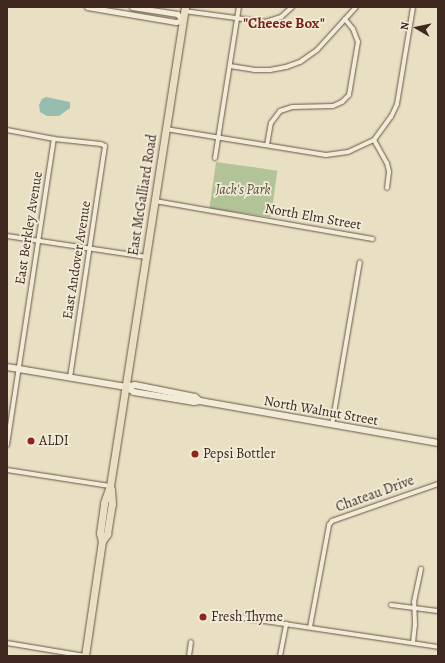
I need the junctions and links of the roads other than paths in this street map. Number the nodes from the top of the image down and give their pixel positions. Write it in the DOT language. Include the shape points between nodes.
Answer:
graph roads {
  1 [pos="87,7"];
  2 [pos="132,7"];
  3 [pos="239,7"];
  4 [pos="292,7"];
  5 [pos="356,7"];
  6 [pos="413,7"];
  7 [pos="185,9"];
  8 [pos="237,18"];
  9 [pos="345,19"];
  10 [pos="183,20"];
  11 [pos="230,66"];
  12 [pos="166,129"];
  13 [pos="7,130"];
  14 [pos="219,137"];
  15 [pos="54,139"];
  16 [pos="374,140"];
  17 [pos="268,146"];
  18 [pos="215,158"];
  19 [pos="387,188"];
  20 [pos="155,201"];
  21 [pos="7,236"];
  22 [pos="373,239"];
  23 [pos="39,241"];
  24 [pos="90,248"];
  25 [pos="146,257"];
  26 [pos="360,262"];
  27 [pos="7,367"];
  28 [pos="18,368"];
  29 [pos="70,377"];
  30 [pos="126,387"];
  31 [pos="332,425"];
  32 [pos="438,443"];
  33 [pos="7,445"];
  34 [pos="7,470"];
  35 [pos="438,484"];
  36 [pos="110,486"];
  37 [pos="421,569"];
  38 [pos="391,605"];
  39 [pos="414,608"];
  40 [pos="438,610"];
  41 [pos="231,616"];
  42 [pos="286,624"];
  43 [pos="310,627"];
  44 [pos="191,642"];
  45 [pos="7,643"];
  46 [pos="413,643"];
  47 [pos="438,647"];
  48 [pos="85,656"];
  49 [pos="88,656"];
  50 [pos="188,656"];
  51 [pos="280,656"];
  1 -- 10 [label="street" via="176,22"];
  2 -- 10 [label="street" via="177,14"];
  3 -- 8 [label="street"];
  4 -- 8 [label="street" via="281,17 271,21 258,22"];
  5 -- 9 [label="street"];
  6 -- 16 [label="street" via="397,104"];
  7 -- 8 [label="street"];
  7 -- 10 [label="main road, East McGalliard Road"];
  8 -- 11 [label="street"];
  9 -- 11 [label="street" via="317,50 295,64 270,70"];
  9 -- 17 [label="street" via="353,29 358,42 349,95 333,106 292,107 280,111 271,123"];
  10 -- 12 [label="main road, East McGalliard Road"];
  11 -- 14 [label="street"];
  12 -- 14 [label="street"];
  12 -- 20 [label="main road, East McGalliard Road"];
  13 -- 15 [label="street"];
  14 -- 17 [label="street"];
  14 -- 18 [label="street"];
  15 -- 23 [label="street, East Berkley Avenue"];
  15 -- 24 [label="street, East Andover Avenue" via="105,146"];
  16 -- 17 [label="street" via="348,152 326,155"];
  16 -- 19 [label="street" via="385,157 388,168"];
  20 -- 22 [label="street, North Elm Street"];
  20 -- 25 [label="main road, East McGalliard Road"];
  21 -- 23 [label="street"];
  23 -- 24 [label="street"];
  23 -- 28 [label="street, East Berkley Avenue"];
  24 -- 25 [label="street"];
  24 -- 29 [label="street, East Andover Avenue"];
  25 -- 30 [label="main road, East McGalliard Road"];
  26 -- 31 [label="street"];
  27 -- 28 [label="main road, North Walnut Street"];
  28 -- 29 [label="main road, North Walnut Street"];
  28 -- 33 [label="street, East Berkley Avenue"];
  29 -- 30 [label="main road, North Walnut Street"];
  30 -- 31 [label="main road, North Walnut Street" via="135,385 195,397 200,401"];
  30 -- 36 [label="main road, East McGalliard Road"];
  31 -- 32 [label="main road, North Walnut Street"];
  34 -- 36 [label="street"];
  35 -- 43 [label="street, Chateau Drive" via="330,523"];
  36 -- 48 [label="main road, East McGalliard Road" via="112,504 107,534 102,541"];
  37 -- 39 [label="street"];
  38 -- 39 [label="street"];
  39 -- 40 [label="street"];
  39 -- 46 [label="street"];
  41 -- 42 [label="street"];
  42 -- 43 [label="street"];
  42 -- 51 [label="street"];
  43 -- 46 [label="street"];
  44 -- 50 [label="street"];
  45 -- 48 [label="street"];
  46 -- 47 [label="street"];
  48 -- 49 [label="street"];
}
